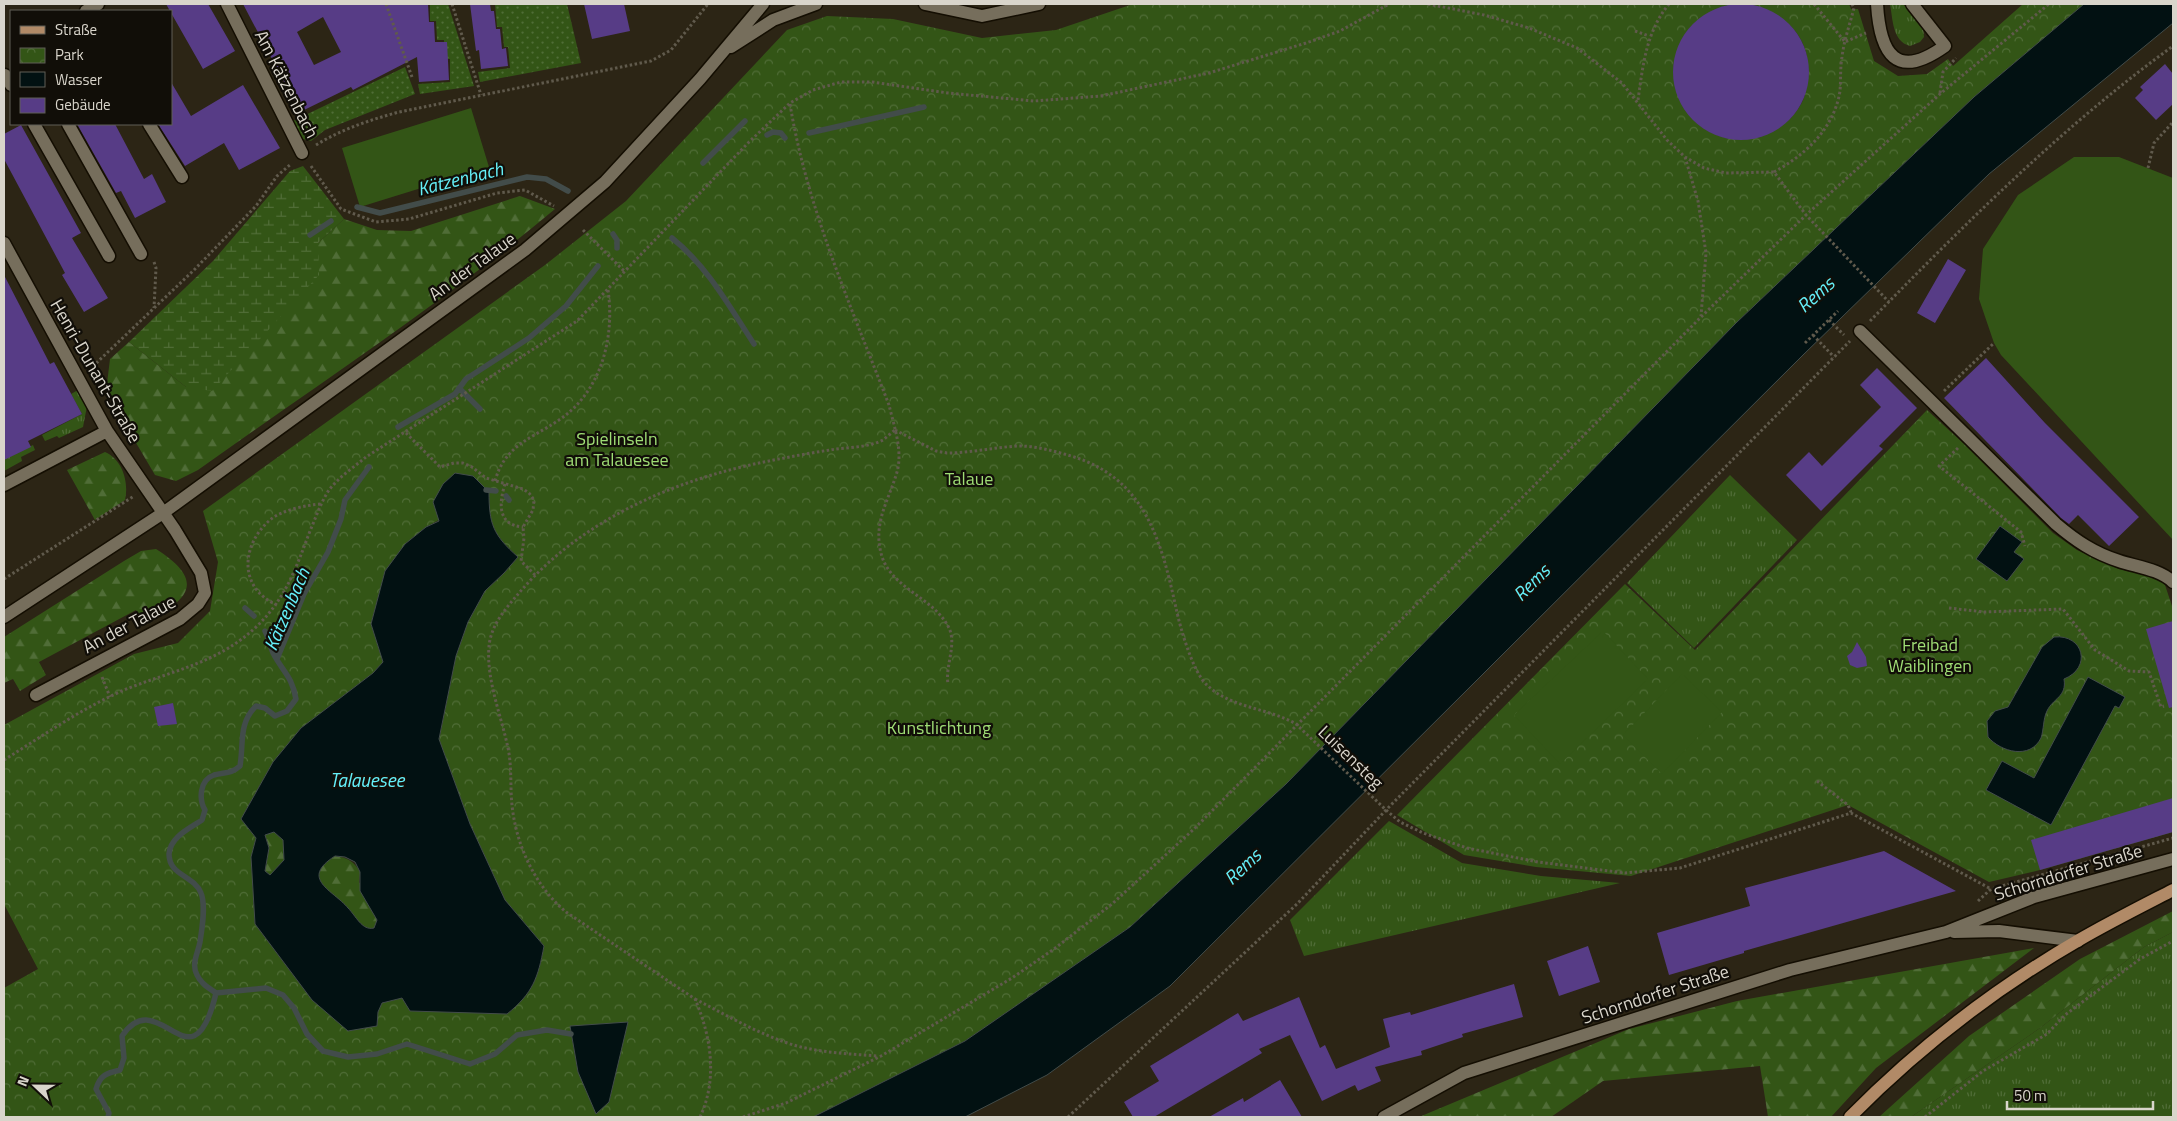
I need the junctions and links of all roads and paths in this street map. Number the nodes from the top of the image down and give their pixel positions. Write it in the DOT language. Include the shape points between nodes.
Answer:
graph roads {
  1 [pos="227,4"];
  2 [pos="386,4"];
  3 [pos="452,4"];
  4 [pos="708,4"];
  5 [pos="763,4"];
  6 [pos="816,4"];
  7 [pos="925,4"];
  8 [pos="1039,4"];
  9 [pos="1389,4"];
  10 [pos="1428,4"];
  11 [pos="1669,4"];
  12 [pos="1814,4"];
  13 [pos="1852,4"];
  14 [pos="1877,4"];
  15 [pos="1912,4"];
  16 [pos="2049,4"];
  17 [pos="1878,28"];
  18 [pos="1635,31"];
  19 [pos="1650,36"];
  20 [pos="1845,42"];
  21 [pos="2173,46"];
  22 [pos="721,54"];
  23 [pos="1955,54"];
  24 [pos="412,76"];
  25 [pos="1940,94"];
  26 [pos="481,95"];
  27 [pos="1638,101"];
  28 [pos="790,103"];
  29 [pos="2173,122"];
  30 [pos="35,125"];
  31 [pos="69,125"];
  32 [pos="150,125"];
  33 [pos="302,153"];
  34 [pos="1685,157"];
  35 [pos="2148,168"];
  36 [pos="1774,172"];
  37 [pos="182,177"];
  38 [pos="555,207"];
  39 [pos="1806,215"];
  40 [pos="583,230"];
  41 [pos="4,243"];
  42 [pos="141,254"];
  43 [pos="109,256"];
  44 [pos="625,272"];
  45 [pos="608,290"];
  46 [pos="1889,302"];
  47 [pos="154,308"];
  48 [pos="1838,311"];
  49 [pos="1701,317"];
  50 [pos="1829,320"];
  51 [pos="1860,331"];
  52 [pos="1813,335"];
  53 [pos="1850,341"];
  54 [pos="1805,343"];
  55 [pos="1994,343"];
  56 [pos="1834,357"];
  57 [pos="80,378"];
  58 [pos="1933,401"];
  59 [pos="895,430"];
  60 [pos="107,431"];
  61 [pos="406,433"];
  62 [pos="1963,443"];
  63 [pos="495,481"];
  64 [pos="505,484"];
  65 [pos="4,485"];
  66 [pos="145,488"];
  67 [pos="321,504"];
  68 [pos="163,513"];
  69 [pos="523,527"];
  70 [pos="2025,546"];
  71 [pos="535,575"];
  72 [pos="4,579"];
  73 [pos="2173,582"];
  74 [pos="276,605"];
  75 [pos="1949,608"];
  76 [pos="4,617"];
  77 [pos="948,684"];
  78 [pos="36,695"];
  79 [pos="2164,706"];
  80 [pos="1296,724"];
  81 [pos="4,760"];
  82 [pos="1817,781"];
  83 [pos="1386,810"];
  84 [pos="1851,813"];
  85 [pos="2173,838"];
  86 [pos="2173,859"];
  87 [pos="2173,890"];
  88 [pos="1946,932"];
  89 [pos="2078,941"];
  90 [pos="2173,941"];
  91 [pos="695,999"];
  92 [pos="881,1056"];
  93 [pos="700,1117"];
  94 [pos="743,1117"];
  95 [pos="1068,1117"];
  96 [pos="1384,1117"];
  97 [pos="1850,1117"];
  98 [pos="1925,1117"];
  1 -- 33 [label="street, Am Kätzenbach"];
  2 -- 24 [label="path"];
  3 -- 26 [label="path"];
  4 -- 26 [label="path" via="670,50 651,62"];
  5 -- 22 [label="street, An der Talaue"];
  6 -- 22 [label="street" via="773,20"];
  7 -- 8 [label="street" via="982,16"];
  9 -- 28 [label="path" via="1340,30 1306,43 1209,73 1101,96 1034,101 872,82 841,82 813,90"];
  10 -- 27 [label="path" via="1529,28 1577,48 1622,83"];
  11 -- 19 [label="path" via="1654,24"];
  12 -- 20 [label="path"];
  13 -- 20 [label="path" via="1854,8"];
  14 -- 17 [label="street"];
  15 -- 17 [label="street" via="1945,46 1912,63 1898,61 1884,46"];
  16 -- 25 [label="path"];
  17 -- 20 [label="path"];
  18 -- 19 [label="path"];
  19 -- 27 [label="path"];
  20 -- 36 [label="path" via="1839,93 1824,130 1799,158"];
  21 -- 46 [label="path" via="2128,79 2014,180"];
  22 -- 68 [label="street, An der Talaue" via="605,182 525,250"];
  23 -- 25 [label="path" via="1956,60 1943,72"];
  25 -- 39 [label="path"];
  26 -- 33 [label="path" via="368,120 333,134"];
  27 -- 34 [label="path" via="1651,122"];
  28 -- 44 [label="path"];
  28 -- 59 [label="path" via="810,195 889,405"];
  29 -- 35 [label="path" via="2154,143"];
  30 -- 43 [label="street"];
  31 -- 42 [label="street"];
  32 -- 37 [label="street"];
  33 -- 38 [label="path" via="341,209 376,222 410,220 497,193 525,190"];
  33 -- 47 [label="path" via="277,176 256,206"];
  34 -- 36 [label="path" via="1704,168 1726,173"];
  34 -- 49 [label="path" via="1698,201 1706,253"];
  36 -- 39 [label="path"];
  39 -- 46 [label="path"];
  39 -- 49 [label="path"];
  40 -- 44 [label="path"];
  41 -- 57 [label="street, Henri-Dunant-Straße"];
  42 -- 47 [label="path" via="148,249 156,268"];
  44 -- 45 [label="path"];
  45 -- 61 [label="path" via="561,334"];
  45 -- 63 [label="path" via="610,305 606,347 590,390 560,420 510,452"];
  46 -- 51 [label="path"];
  47 -- 57 [label="path"];
  48 -- 50 [label="path"];
  49 -- 80 [label="path"];
  50 -- 52 [label="path"];
  50 -- 53 [label="path"];
  51 -- 53 [label="path"];
  51 -- 58 [label="street"];
  52 -- 54 [label="path"];
  52 -- 56 [label="path"];
  53 -- 56 [label="path"];
  55 -- 58 [label="path"];
  56 -- 83 [label="path"];
  57 -- 60 [label="street, Henri-Dunant-Straße"];
  58 -- 73 [label="street" via="2078,542 2094,552 2157,572"];
  59 -- 71 [label="path" via="882,440 858,447 768,461 713,474 661,494 590,530"];
  59 -- 77 [label="path" via="900,455 897,473 881,513 878,534 881,554 890,572 940,616 949,628 952,641 946,673"];
  59 -- 80 [label="path, Luisensteg" via="936,452 1019,446 1057,452 1100,467 1121,482 1143,510 1159,541 1185,643 1206,685 1224,696"];
  60 -- 65 [label="street"];
  60 -- 66 [label="street, Henri-Dunant-Straße"];
  61 -- 63 [label="path" via="440,467 463,463"];
  61 -- 67 [label="path" via="366,457 330,489"];
  62 -- 70 [label="path" via="1939,466 2020,532"];
  63 -- 64 [label="path"];
  64 -- 69 [label="path" via="500,502 502,514 512,525"];
  64 -- 69 [label="path" via="523,488 534,500 533,510"];
  66 -- 68 [label="street, Henri-Dunant-Straße"];
  66 -- 72 [label="path"];
  67 -- 74 [label="path" via="296,568"];
  67 -- 74 [label="path" via="309,504 281,513 270,520 252,543 248,570 251,583 258,594"];
  68 -- 76 [label="street, An der Talaue"];
  68 -- 78 [label="street, An der Talaue" via="201,573 205,592 198,604 180,618"];
  69 -- 71 [label="path" via="521,561"];
  71 -- 91 [label="path" via="500,617 489,646 490,668 511,762 514,820 531,870 554,902 566,912"];
  74 -- 81 [label="path" via="227,651 110,697"];
  75 -- 79 [label="path" via="1984,612 2063,609 2095,650 2129,671 2149,672 2161,707"];
  80 -- 83 [label="path, Luisensteg"];
  80 -- 92 [label="path" via="1194,829 1112,904 1012,978"];
  82 -- 84 [label="path" via="1848,805"];
  83 -- 84 [label="path, Luisensteg" via="1400,822 1423,833 1467,848 1538,862 1624,873 1680,868"];
  83 -- 95 [label="path" via="1297,904"];
  84 -- 85 [label="path" via="1991,889"];
  86 -- 88 [label="street, Schorndorfer Straße" via="2034,897"];
  87 -- 89 [label="main road"];
  88 -- 89 [label="street, Schorndorfer Straße" via="1999,932"];
  88 -- 96 [label="street, Schorndorfer Straße" via="1790,970 1464,1073"];
  89 -- 97 [label="main road" via="1982,1004 1882,1085"];
  90 -- 98 [label="path" via="2140,959 2065,1015 2048,1034 1983,1072"];
  91 -- 92 [label="path" via="797,1046"];
  91 -- 93 [label="path" via="711,1058 708,1093"];
  92 -- 94 [label="path" via="786,1103"];
}
